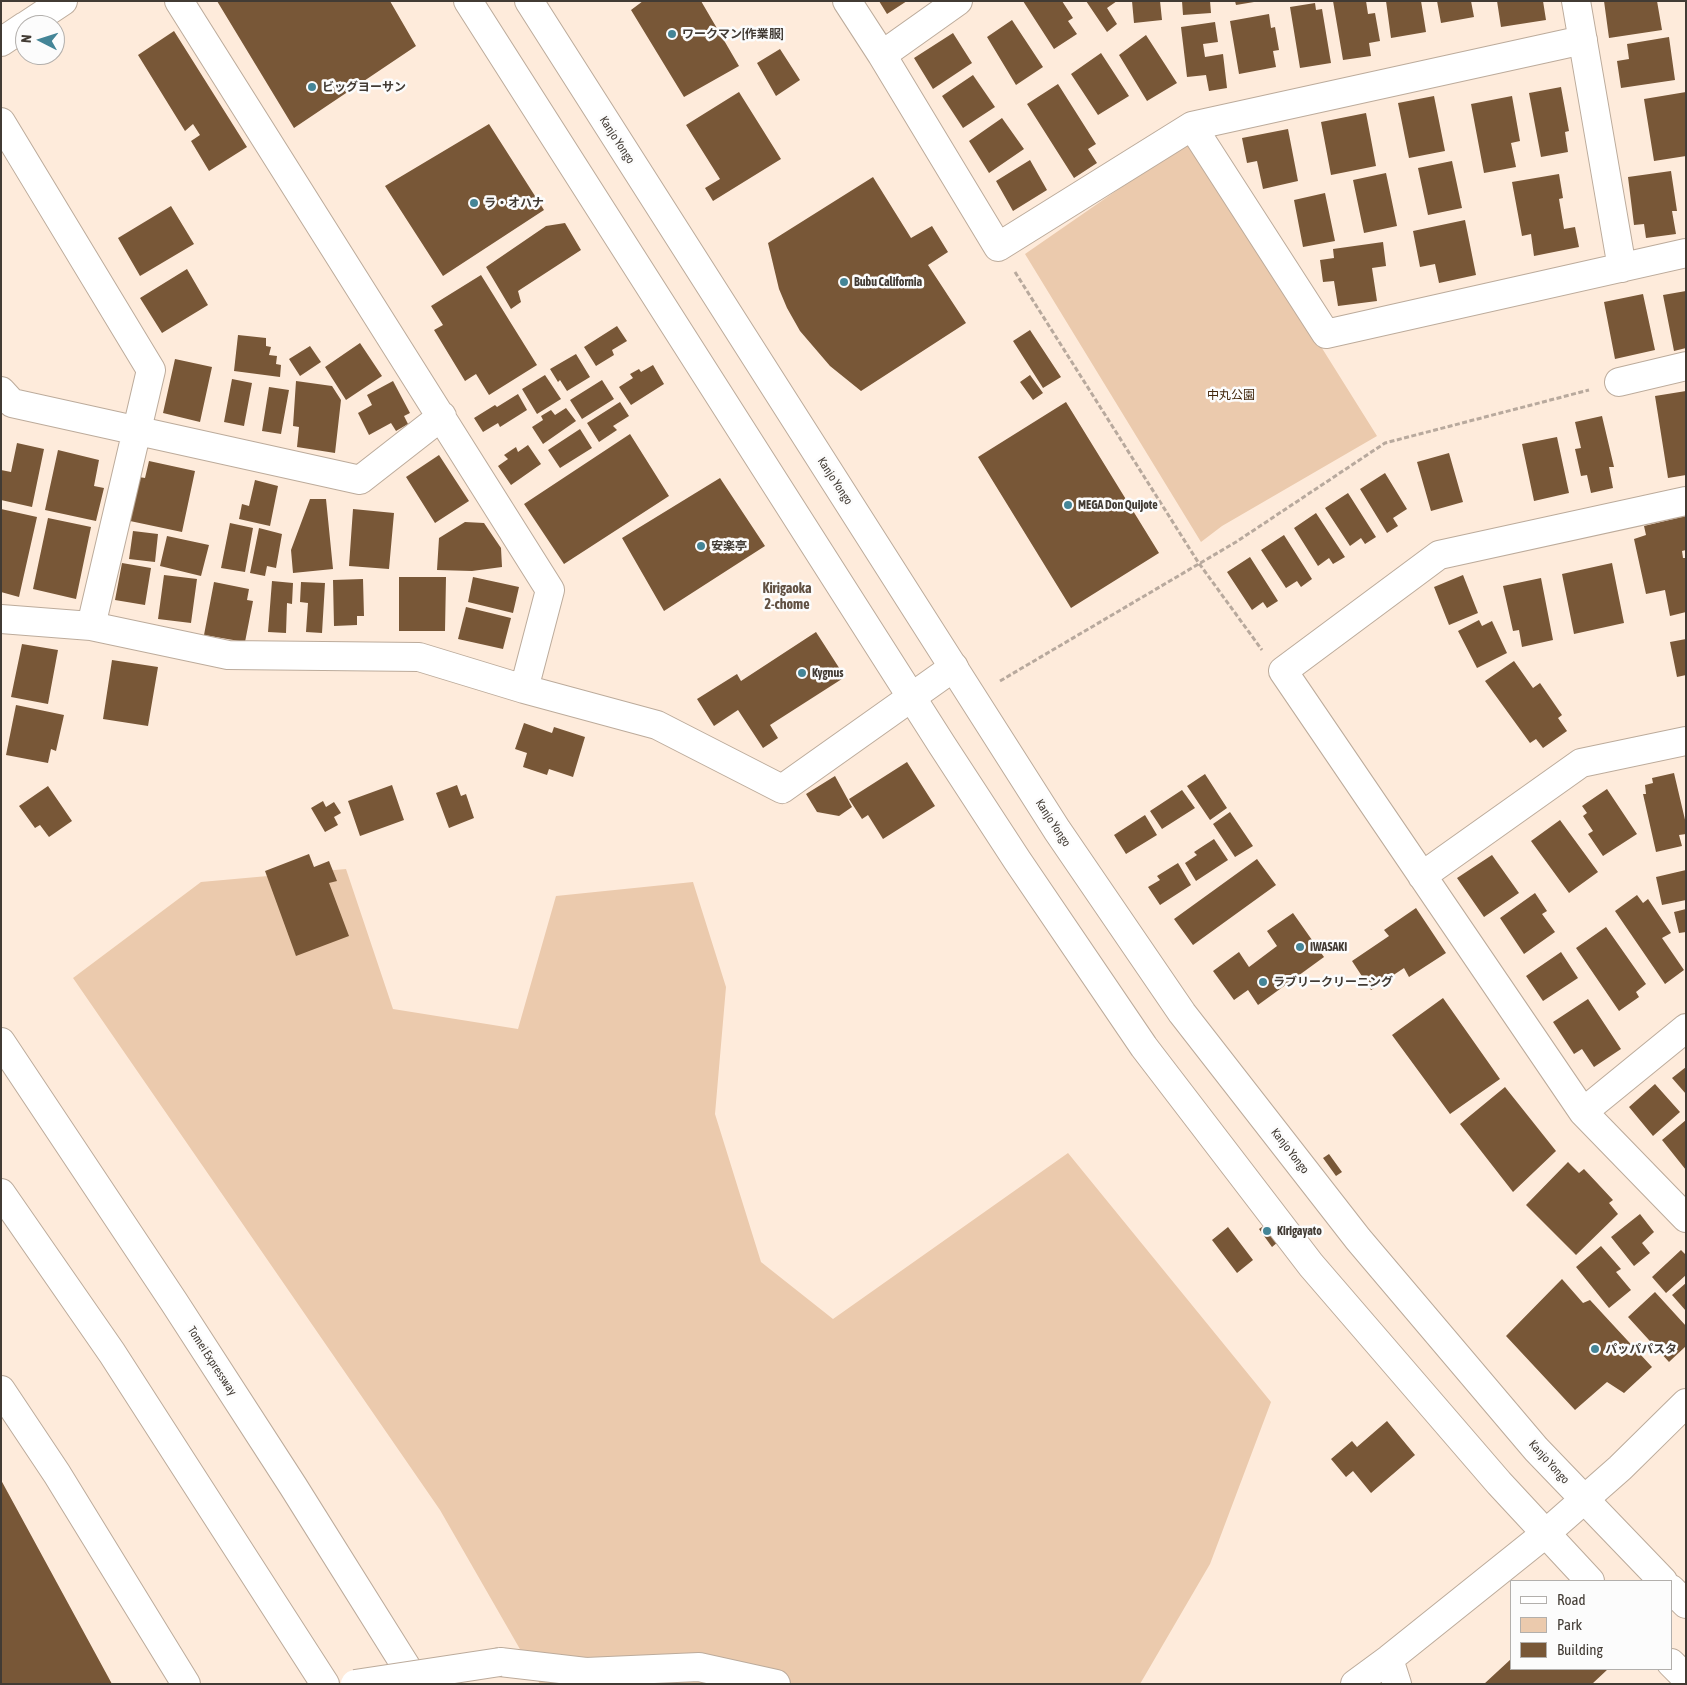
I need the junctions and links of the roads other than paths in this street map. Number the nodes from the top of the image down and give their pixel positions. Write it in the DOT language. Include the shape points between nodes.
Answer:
graph roads {
  1 [pos="63,1"];
  2 [pos="179,1"];
  3 [pos="468,1"];
  4 [pos="529,1"];
  5 [pos="847,1"];
  6 [pos="958,1"];
  7 [pos="1576,1"];
  8 [pos="42,15"];
  9 [pos="15,33"];
  10 [pos="1583,40"];
  11 [pos="1,42"];
  12 [pos="882,55"];
  13 [pos="1,122"];
  14 [pos="1192,126"];
  15 [pos="1686,253"];
  16 [pos="1622,268"];
  17 [pos="1686,366"];
  18 [pos="1619,382"];
  19 [pos="1,391"];
  20 [pos="442,416"];
  21 [pos="136,430"];
  22 [pos="1686,501"];
  23 [pos="1,619"];
  24 [pos="90,626"];
  25 [pos="954,667"];
  26 [pos="524,689"];
  27 [pos="913,698"];
  28 [pos="1686,740"];
  29 [pos="1422,876"];
  30 [pos="1686,1028"];
  31 [pos="1,1042"];
  32 [pos="1583,1112"];
  33 [pos="1,1193"];
  34 [pos="1686,1218"];
  35 [pos="1,1390"];
  36 [pos="1686,1403"];
  37 [pos="1584,1500"];
  38 [pos="1545,1534"];
  39 [pos="1589,1580"];
  40 [pos="1662,1580"];
  41 [pos="1672,1590"];
  42 [pos="1686,1604"];
  43 [pos="1672,1664"];
  44 [pos="1392,1671"];
  45 [pos="1686,1678"];
  46 [pos="186,1684"];
  47 [pos="325,1684"];
  48 [pos="355,1684"];
  49 [pos="416,1684"];
  50 [pos="776,1684"];
  51 [pos="1355,1684"];
  1 -- 8 [label="main road"];
  2 -- 20 [label="main road"];
  3 -- 27 [label="main road"];
  4 -- 25 [label="main road, Kanjo Yongo"];
  5 -- 12 [label="main road"];
  6 -- 12 [label="main road"];
  7 -- 10 [label="main road"];
  9 -- 11 [label="main road"];
  10 -- 14 [label="main road"];
  10 -- 16 [label="main road"];
  12 -- 14 [label="main road" via="998,247"];
  13 -- 21 [label="main road" via="151,370"];
  14 -- 16 [label="main road" via="1326,334"];
  15 -- 16 [label="main road"];
  17 -- 18 [label="main road"];
  19 -- 21 [label="main road" via="12,403"];
  20 -- 21 [label="main road" via="360,480"];
  20 -- 26 [label="main road" via="550,590"];
  21 -- 24 [label="main road"];
  22 -- 29 [label="main road" via="1439,555 1283,671"];
  23 -- 24 [label="main road"];
  24 -- 26 [label="main road" via="228,655 419,657"];
  25 -- 27 [label="main road"];
  25 -- 37 [label="main road, Kanjo Yongo" via="1057,830 1182,1013 1358,1239 1536,1449"];
  26 -- 27 [label="main road" via="657,726 782,789"];
  27 -- 38 [label="main road" via="1017,860 1144,1047 1311,1265"];
  28 -- 29 [label="main road" via="1580,763"];
  29 -- 32 [label="main road"];
  30 -- 32 [label="main road"];
  31 -- 49 [label="main road, Tomei Expressway" via="185,1318"];
  32 -- 34 [label="main road"];
  33 -- 47 [label="main road" via="112,1353"];
  35 -- 46 [label="main road" via="57,1474"];
  36 -- 37 [label="main road"];
  37 -- 38 [label="main road"];
  37 -- 40 [label="main road, Kanjo Yongo"];
  38 -- 39 [label="main road"];
  38 -- 44 [label="main road"];
  41 -- 42 [label="main road"];
  43 -- 45 [label="main road"];
  44 -- 51 [label="main road"];
  48 -- 50 [label="main road, bridge" via="500,1662 586,1672 699,1667"];
}
